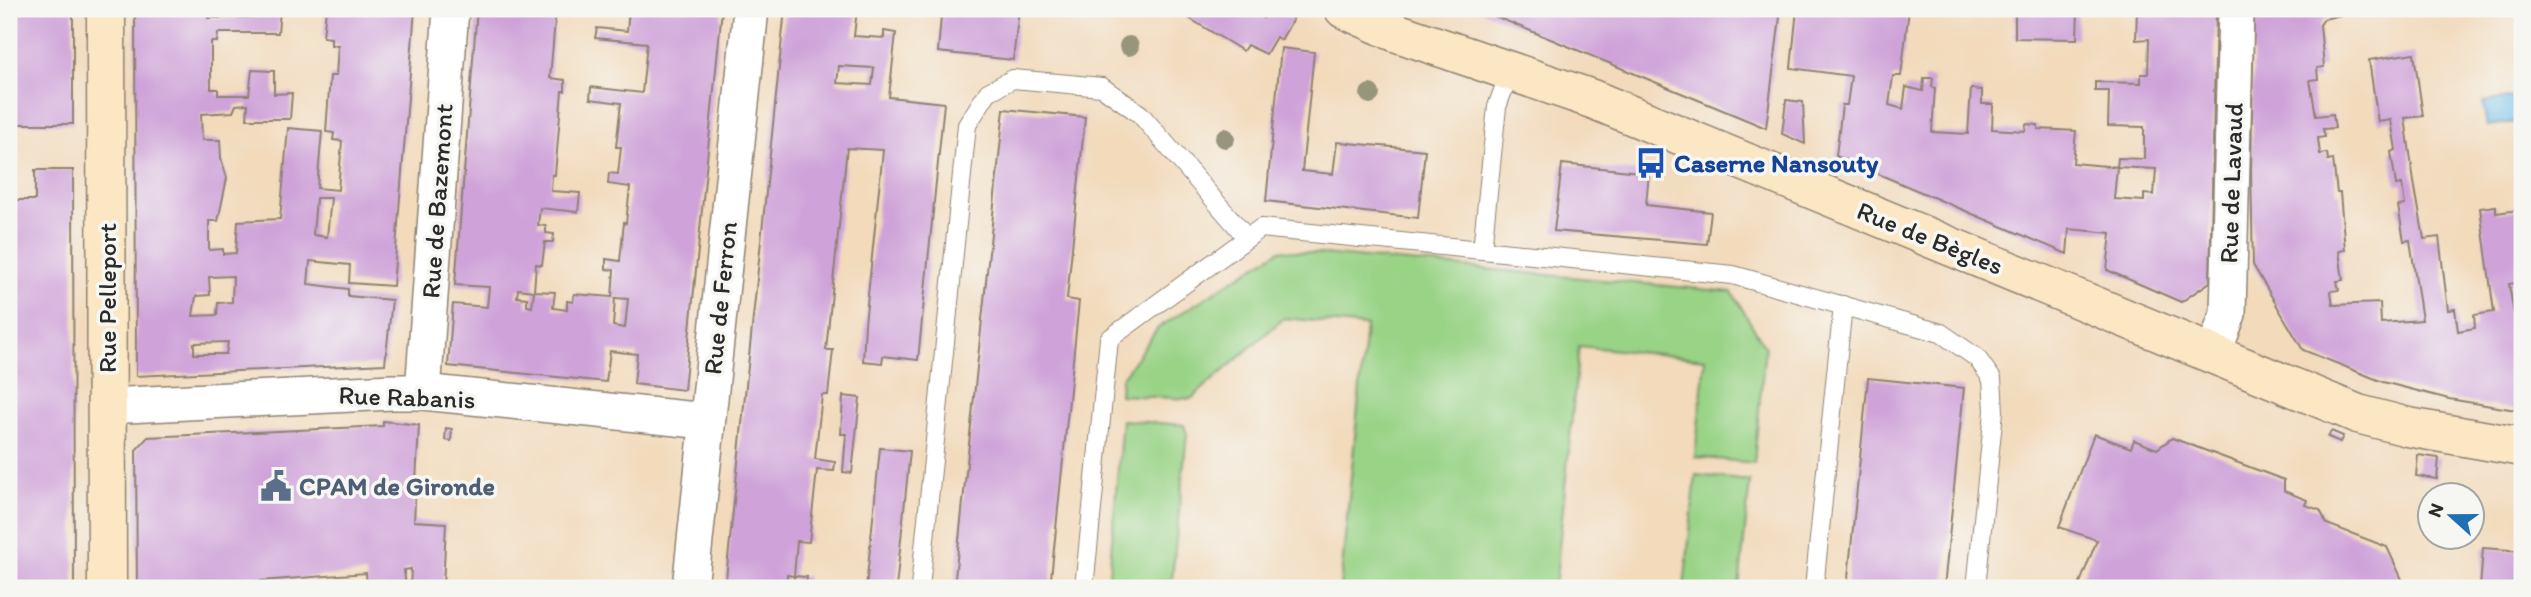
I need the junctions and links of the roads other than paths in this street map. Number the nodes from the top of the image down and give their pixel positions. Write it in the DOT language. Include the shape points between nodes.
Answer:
graph roads {
  1 [pos="106,9"];
  2 [pos="452,9"];
  3 [pos="751,9"];
  4 [pos="1344,9"];
  5 [pos="2236,9"];
  6 [pos="1510,71"];
  7 [pos="1247,238"];
  8 [pos="1482,250"];
  9 [pos="1843,305"];
  10 [pos="2213,355"];
  11 [pos="423,392"];
  12 [pos="107,406"];
  13 [pos="706,421"];
  14 [pos="2522,447"];
  15 [pos="107,588"];
  16 [pos="690,588"];
  17 [pos="920,588"];
  18 [pos="1084,588"];
  19 [pos="1814,588"];
  20 [pos="1976,588"];
  1 -- 12 [label="street, Rue Pelleport"];
  2 -- 11 [label="street, Rue de Bazemont"];
  3 -- 13 [label="street, Rue de Ferron"];
  4 -- 6 [label="street, Rue de Bègles" via="1395,32"];
  5 -- 10 [label="street, Rue de Lavaud" via="2228,314"];
  6 -- 8 [label="lane" via="1497,107"];
  6 -- 10 [label="street, Rue de Bègles" via="1604,104"];
  7 -- 8 [label="lane" via="1261,228"];
  7 -- 17 [label="lane" via="1140,114 1101,87 1013,79 988,92 967,124"];
  7 -- 18 [label="lane" via="1109,339"];
  8 -- 9 [label="lane" via="1732,275"];
  9 -- 19 [label="lane"];
  9 -- 20 [label="lane" via="1941,333 1977,358 1992,379 1994,411"];
  10 -- 14 [label="street, Rue de Bègles" via="2358,414"];
  11 -- 12 [label="street, Rue Rabanis"];
  11 -- 13 [label="street, Rue Rabanis"];
  12 -- 15 [label="street, Rue Pelleport"];
  13 -- 16 [label="street, Rue de Ferron"];
}
